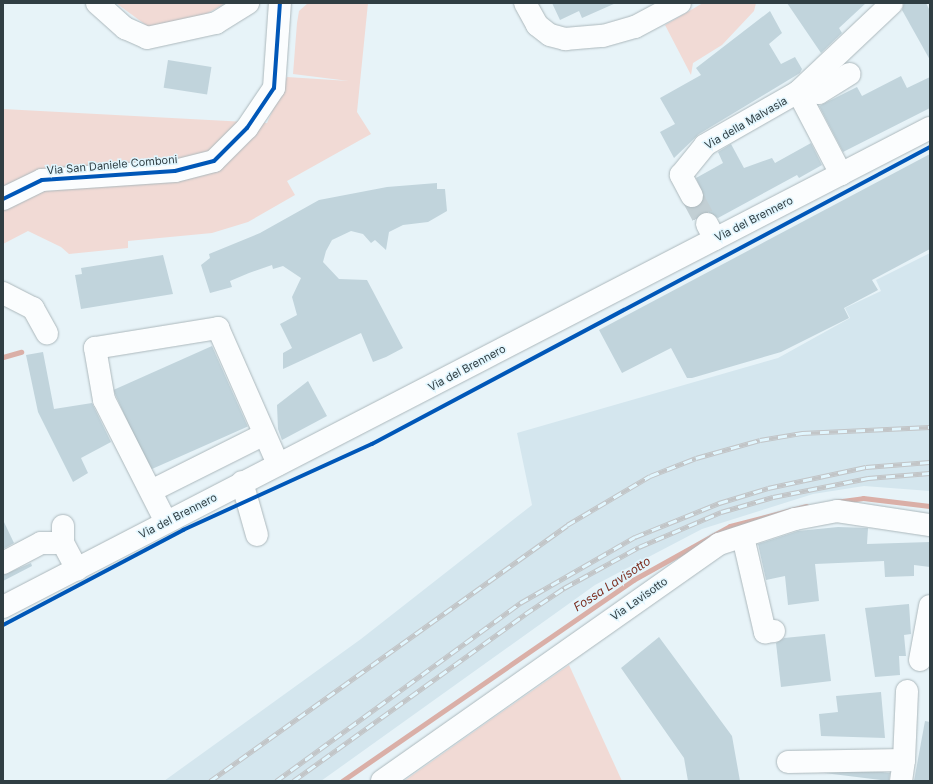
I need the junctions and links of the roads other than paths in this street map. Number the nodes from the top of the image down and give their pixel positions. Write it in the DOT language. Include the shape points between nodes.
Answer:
graph roads {
  1 [pos="97,3"];
  2 [pos="248,3"];
  3 [pos="280,3"];
  4 [pos="525,3"];
  5 [pos="680,3"];
  6 [pos="892,3"];
  7 [pos="850,74"];
  8 [pos="804,91"];
  9 [pos="930,128"];
  10 [pos="841,174"];
  11 [pos="692,196"];
  12 [pos="3,199"];
  13 [pos="3,293"];
  14 [pos="46,333"];
  15 [pos="263,435"];
  16 [pos="278,464"];
  17 [pos="242,482"];
  18 [pos="151,491"];
  19 [pos="166,522"];
  20 [pos="930,525"];
  21 [pos="258,535"];
  22 [pos="743,536"];
  23 [pos="3,563"];
  24 [pos="77,568"];
  25 [pos="930,606"];
  26 [pos="3,607"];
  27 [pos="774,631"];
  28 [pos="920,660"];
  29 [pos="907,691"];
  30 [pos="788,762"];
  31 [pos="903,770"];
  32 [pos="382,781"];
  1 -- 2 [label="street" via="125,28 147,38 176,34 216,23"];
  3 -- 12 [label="street, Via San Daniele Comboni" via="274,88 247,128 214,161 176,171 42,180"];
  4 -- 5 [label="street" via="537,25 550,35 565,39 603,36 634,27"];
  6 -- 8 [label="street, Via della Malvasia"];
  7 -- 8 [label="street, Via della Malvasia"];
  8 -- 10 [label="street, Via della Malvasia"];
  8 -- 11 [label="street, Via della Malvasia" via="701,150 681,176"];
  9 -- 10 [label="street, Via del Brennero"];
  10 -- 16 [label="street, Via del Brennero" via="711,232"];
  13 -- 14 [label="street" via="33,308"];
  15 -- 16 [label="street"];
  15 -- 18 [label="street"];
  15 -- 18 [label="street" via="218,328 95,348 104,400"];
  16 -- 17 [label="street, Via del Brennero"];
  17 -- 19 [label="street, Via del Brennero"];
  17 -- 21 [label="street"];
  18 -- 19 [label="street"];
  19 -- 24 [label="street, Via del Brennero"];
  20 -- 22 [label="street, Via Lavisotto" via="837,511 795,519"];
  22 -- 27 [label="street" via="765,632"];
  22 -- 32 [label="street, Via Lavisotto" via="719,544"];
  23 -- 24 [label="street" via="63,534"];
  24 -- 26 [label="street, Via del Brennero"];
  25 -- 28 [label="street"];
  29 -- 31 [label="street"];
  30 -- 31 [label="street"];
}
